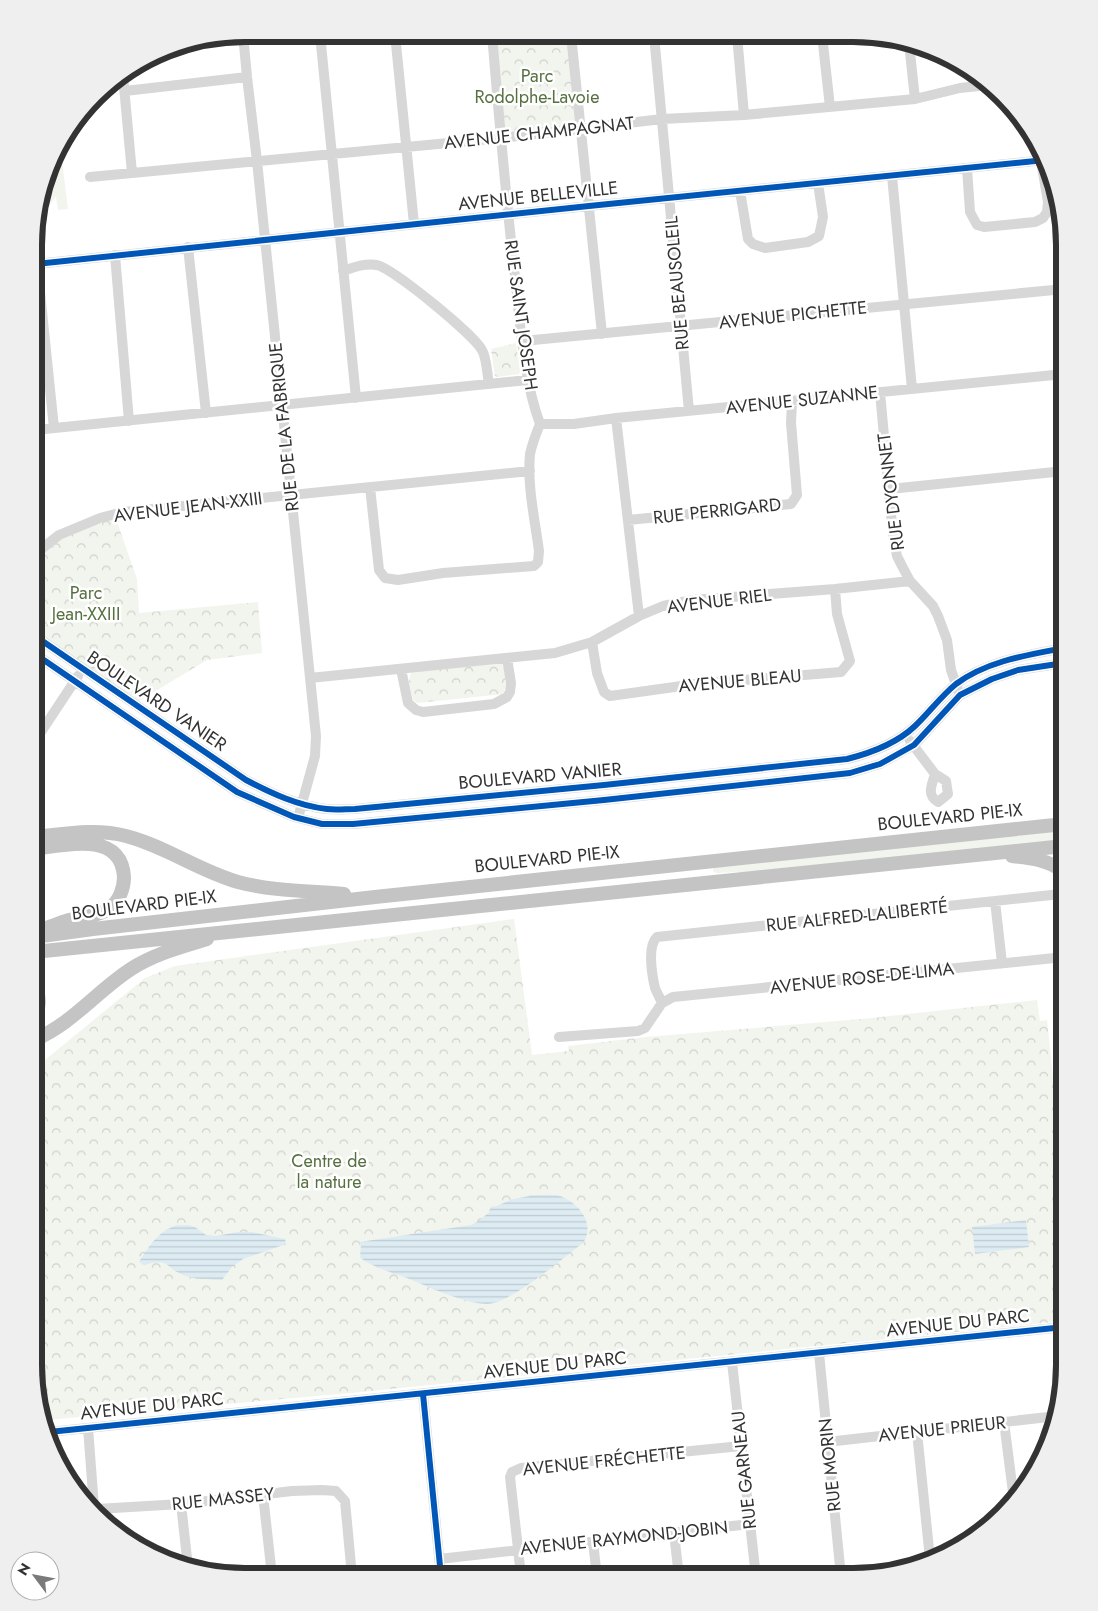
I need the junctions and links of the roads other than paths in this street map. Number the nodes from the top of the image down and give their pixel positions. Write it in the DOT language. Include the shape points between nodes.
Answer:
graph roads {
  1 [pos="244,42"];
  2 [pos="321,42"];
  3 [pos="396,42"];
  4 [pos="493,42"];
  5 [pos="572,42"];
  6 [pos="655,42"];
  7 [pos="738,42"];
  8 [pos="823,42"];
  9 [pos="910,50"];
  10 [pos="247,77"];
  11 [pos="124,83"];
  12 [pos="978,86"];
  13 [pos="125,91"];
  14 [pos="915,99"];
  15 [pos="830,107"];
  16 [pos="744,115"];
  17 [pos="662,119"];
  18 [pos="581,128"];
  19 [pos="501,138"];
  20 [pos="406,147"];
  21 [pos="332,154"];
  22 [pos="257,161"];
  23 [pos="1038,162"];
  24 [pos="968,168"];
  25 [pos="132,173"];
  26 [pos="892,176"];
  27 [pos="90,177"];
  28 [pos="1046,182"];
  29 [pos="818,183"];
  30 [pos="740,191"];
  31 [pos="669,198"];
  32 [pos="589,206"];
  33 [pos="508,214"];
  34 [pos="414,224"];
  35 [pos="339,232"];
  36 [pos="265,240"];
  37 [pos="188,247"];
  38 [pos="115,255"];
  39 [pos="42,263"];
  40 [pos="343,271"];
  41 [pos="1056,290"];
  42 [pos="904,304"];
  43 [pos="681,326"];
  44 [pos="602,334"];
  45 [pos="523,341"];
  46 [pos="42,344"];
  47 [pos="42,353"];
  48 [pos="46,353"];
  49 [pos="1056,375"];
  50 [pos="528,380"];
  51 [pos="489,384"];
  52 [pos="912,389"];
  53 [pos="880,392"];
  54 [pos="356,398"];
  55 [pos="792,401"];
  56 [pos="282,405"];
  57 [pos="689,411"];
  58 [pos="206,413"];
  59 [pos="616,418"];
  60 [pos="129,421"];
  61 [pos="540,424"];
  62 [pos="54,428"];
  63 [pos="42,429"];
  64 [pos="530,471"];
  65 [pos="1056,472"];
  66 [pos="370,487"];
  67 [pos="890,488"];
  68 [pos="291,494"];
  69 [pos="628,520"];
  70 [pos="42,549"];
  71 [pos="910,581"];
  72 [pos="835,589"];
  73 [pos="639,616"];
  74 [pos="42,641"];
  75 [pos="592,642"];
  76 [pos="1056,650"];
  77 [pos="507,658"];
  78 [pos="42,659"];
  79 [pos="1056,664"];
  80 [pos="83,669"];
  81 [pos="401,669"];
  82 [pos="310,678"];
  83 [pos="75,680"];
  84 [pos="955,685"];
  85 [pos="960,695"];
  86 [pos="42,730"];
  87 [pos="905,734"];
  88 [pos="914,745"];
  89 [pos="935,774"];
  90 [pos="302,803"];
  91 [pos="298,818"];
  92 [pos="1056,820"];
  93 [pos="1056,825"];
  94 [pos="1039,827"];
  95 [pos="42,836"];
  96 [pos="1056,847"];
  97 [pos="42,848"];
  98 [pos="989,853"];
  99 [pos="1056,867"];
  100 [pos="1056,895"];
  101 [pos="375,897"];
  102 [pos="995,901"];
  103 [pos="42,929"];
  104 [pos="234,930"];
  105 [pos="42,936"];
  106 [pos="42,951"];
  107 [pos="1056,958"];
  108 [pos="1002,963"];
  109 [pos="662,1002"];
  110 [pos="42,1036"];
  111 [pos="559,1037"];
  112 [pos="1056,1328"];
  113 [pos="819,1353"];
  114 [pos="732,1362"];
  115 [pos="423,1394"];
  116 [pos="1049,1417"];
  117 [pos="1004,1422"];
  118 [pos="88,1428"];
  119 [pos="53,1432"];
  120 [pos="917,1432"];
  121 [pos="827,1442"];
  122 [pos="741,1446"];
  123 [pos="1013,1490"];
  124 [pos="263,1495"];
  125 [pos="95,1502"];
  126 [pos="181,1504"];
  127 [pos="101,1508"];
  128 [pos="750,1524"];
  129 [pos="674,1533"];
  130 [pos="593,1542"];
  131 [pos="517,1550"];
  132 [pos="929,1553"];
  133 [pos="439,1559"];
  134 [pos="187,1560"];
  135 [pos="271,1568"];
  136 [pos="351,1568"];
  137 [pos="440,1568"];
  138 [pos="520,1568"];
  139 [pos="596,1568"];
  140 [pos="678,1568"];
  141 [pos="755,1568"];
  142 [pos="840,1568"];
  1 -- 10 [label="street, RUE DE LA FABRIQUE"];
  2 -- 21 [label="street"];
  3 -- 20 [label="street"];
  4 -- 19 [label="street, RUE SAINT JOSEPH"];
  5 -- 18 [label="street"];
  6 -- 17 [label="street, RUE BEAUSOLEIL"];
  7 -- 16 [label="street"];
  8 -- 15 [label="street"];
  9 -- 14 [label="street"];
  10 -- 13 [label="street"];
  10 -- 22 [label="street, RUE DE LA FABRIQUE"];
  11 -- 13 [label="street"];
  12 -- 14 [label="street, AVENUE CHAMPAGNAT"];
  13 -- 25 [label="street"];
  14 -- 15 [label="street, AVENUE CHAMPAGNAT"];
  15 -- 16 [label="street, AVENUE CHAMPAGNAT"];
  16 -- 17 [label="street, AVENUE CHAMPAGNAT"];
  17 -- 18 [label="street, AVENUE CHAMPAGNAT"];
  17 -- 31 [label="street, RUE BEAUSOLEIL"];
  18 -- 19 [label="street, AVENUE CHAMPAGNAT"];
  18 -- 32 [label="street"];
  19 -- 20 [label="street, AVENUE CHAMPAGNAT"];
  19 -- 33 [label="street, RUE SAINT JOSEPH"];
  20 -- 21 [label="street, AVENUE CHAMPAGNAT"];
  20 -- 34 [label="street"];
  21 -- 22 [label="street, AVENUE CHAMPAGNAT"];
  21 -- 35 [label="street"];
  22 -- 25 [label="street, AVENUE CHAMPAGNAT"];
  22 -- 36 [label="street, RUE DE LA FABRIQUE"];
  23 -- 24 [label="street, AVENUE BELLEVILLE"];
  24 -- 26 [label="street, AVENUE BELLEVILLE"];
  24 -- 28 [label="street" via="970,212 976,225 984,227 1035,222 1043,218 1048,202"];
  25 -- 27 [label="street, AVENUE CHAMPAGNAT"];
  26 -- 29 [label="street, AVENUE BELLEVILLE"];
  26 -- 42 [label="street"];
  29 -- 30 [label="street, AVENUE BELLEVILLE"];
  29 -- 30 [label="street" via="823,217 819,236 808,242 765,248 748,239"];
  30 -- 31 [label="street, AVENUE BELLEVILLE"];
  31 -- 32 [label="street, AVENUE BELLEVILLE"];
  31 -- 43 [label="street, RUE BEAUSOLEIL"];
  32 -- 33 [label="street, AVENUE BELLEVILLE"];
  32 -- 44 [label="street"];
  33 -- 34 [label="street, AVENUE BELLEVILLE"];
  33 -- 45 [label="street, RUE SAINT JOSEPH"];
  34 -- 35 [label="street, AVENUE BELLEVILLE"];
  35 -- 36 [label="street, AVENUE BELLEVILLE"];
  35 -- 40 [label="street"];
  36 -- 37 [label="street, AVENUE BELLEVILLE"];
  36 -- 56 [label="street, RUE DE LA FABRIQUE"];
  37 -- 38 [label="street, AVENUE BELLEVILLE"];
  37 -- 58 [label="street"];
  38 -- 39 [label="street, AVENUE BELLEVILLE"];
  38 -- 60 [label="street"];
  40 -- 51 [label="street" via="364,264 379,266 400,278 478,344 483,351"];
  40 -- 54 [label="street"];
  41 -- 42 [label="street, AVENUE PICHETTE"];
  42 -- 43 [label="street, AVENUE PICHETTE"];
  42 -- 52 [label="street"];
  43 -- 44 [label="street, AVENUE PICHETTE"];
  43 -- 57 [label="street, RUE BEAUSOLEIL"];
  44 -- 45 [label="street, AVENUE PICHETTE"];
  45 -- 50 [label="street, RUE SAINT JOSEPH"];
  46 -- 48 [label="street"];
  47 -- 48 [label="street"];
  48 -- 62 [label="street"];
  49 -- 52 [label="street, AVENUE SUZANNE"];
  50 -- 51 [label="street"];
  50 -- 61 [label="street, RUE SAINT JOSEPH"];
  51 -- 54 [label="street"];
  52 -- 53 [label="street, AVENUE SUZANNE"];
  53 -- 55 [label="street, AVENUE SUZANNE"];
  53 -- 67 [label="street, RUE DYONNET"];
  54 -- 56 [label="street"];
  55 -- 57 [label="street, AVENUE SUZANNE"];
  55 -- 69 [label="street, RUE PERRIGARD" via="797,495 792,504"];
  56 -- 58 [label="street"];
  56 -- 68 [label="street, RUE DE LA FABRIQUE"];
  57 -- 59 [label="street, AVENUE SUZANNE"];
  58 -- 60 [label="street"];
  59 -- 61 [label="street, AVENUE SUZANNE" via="574,424"];
  59 -- 69 [label="street"];
  60 -- 62 [label="street"];
  61 -- 64 [label="street" via="530,453"];
  62 -- 63 [label="street"];
  64 -- 66 [label="street, AVENUE JEAN-XXIII"];
  64 -- 66 [label="street" via="539,551 538,562 534,566 398,580 385,578 380,570"];
  65 -- 67 [label="street"];
  66 -- 68 [label="street, AVENUE JEAN-XXIII"];
  67 -- 71 [label="street, RUE DYONNET" via="897,556"];
  68 -- 70 [label="street, AVENUE JEAN-XXIII" via="123,512 60,535"];
  68 -- 82 [label="street, RUE DE LA FABRIQUE"];
  69 -- 73 [label="street"];
  71 -- 72 [label="street, AVENUE RIEL"];
  71 -- 84 [label="street, RUE DYONNET" via="938,616 947,640"];
  72 -- 73 [label="street, AVENUE RIEL" via="692,600 663,606"];
  72 -- 75 [label="street, AVENUE BLEAU" via="837,614 850,661 841,672 696,684 610,696 604,692 597,673"];
  73 -- 75 [label="street, AVENUE RIEL"];
  74 -- 80 [label="street, BOULEVARD VANIER"];
  75 -- 77 [label="street, AVENUE RIEL" via="555,654"];
  76 -- 84 [label="street, BOULEVARD VANIER" via="991,665"];
  77 -- 81 [label="street, AVENUE RIEL"];
  77 -- 81 [label="street" via="511,683 507,697 494,704 423,712 408,703"];
  78 -- 83 [label="street, BOULEVARD VANIER"];
  79 -- 85 [label="street, BOULEVARD VANIER" via="1018,670"];
  80 -- 83 [label="street"];
  80 -- 90 [label="street, BOULEVARD VANIER" via="246,780 273,794"];
  81 -- 82 [label="street, AVENUE RIEL"];
  82 -- 90 [label="street, RUE DE LA FABRIQUE" via="315,756"];
  83 -- 86 [label="street"];
  83 -- 91 [label="street, BOULEVARD VANIER" via="237,792"];
  84 -- 85 [label="street, RUE DYONNET"];
  84 -- 87 [label="street, BOULEVARD VANIER"];
  85 -- 88 [label="street, BOULEVARD VANIER"];
  87 -- 88 [label="street"];
  87 -- 90 [label="street, BOULEVARD VANIER" via="868,754 837,760 355,809 328,809"];
  88 -- 89 [label="street"];
  88 -- 91 [label="street, BOULEVARD VANIER" via="880,764 850,772 353,824 322,824"];
  90 -- 91 [label="street, RUE DE LA FABRIQUE"];
  92 -- 94 [label="highway"];
  93 -- 94 [label="highway, BOULEVARD PIE-IX"];
  94 -- 101 [label="highway, BOULEVARD PIE-IX"];
  95 -- 101 [label="highway" via="88,832 117,834 145,842 240,883"];
  96 -- 98 [label="highway, BOULEVARD PIE-IX"];
  97 -- 103 [label="highway" via="99,845 118,858 124,879 120,896 109,908"];
  98 -- 99 [label="highway" via="1038,860"];
  98 -- 104 [label="highway, BOULEVARD PIE-IX"];
  100 -- 102 [label="street, RUE ALFRED-LALIBERTÉ"];
  101 -- 105 [label="highway, BOULEVARD PIE-IX"];
  102 -- 108 [label="street"];
  102 -- 109 [label="street, RUE ALFRED-LALIBERTÉ" via="662,936 654,940 651,951 655,989"];
  104 -- 106 [label="highway, BOULEVARD PIE-IX"];
  104 -- 110 [label="highway" via="145,961 125,973 64,1024"];
  107 -- 108 [label="street, AVENUE ROSE-DE-LIMA"];
  108 -- 109 [label="street, AVENUE ROSE-DE-LIMA" via="673,997"];
  109 -- 111 [label="street" via="645,1028 638,1032"];
  112 -- 113 [label="street, AVENUE DU PARC"];
  113 -- 114 [label="street, AVENUE DU PARC"];
  113 -- 121 [label="street, RUE MORIN"];
  114 -- 115 [label="street, AVENUE DU PARC"];
  114 -- 122 [label="street, RUE GARNEAU"];
  115 -- 118 [label="street, AVENUE DU PARC"];
  115 -- 133 [label="street"];
  116 -- 117 [label="street, AVENUE PRIEUR"];
  117 -- 120 [label="street, AVENUE PRIEUR"];
  117 -- 123 [label="street"];
  118 -- 119 [label="street, AVENUE DU PARC"];
  118 -- 125 [label="street"];
  120 -- 121 [label="street, AVENUE PRIEUR"];
  120 -- 132 [label="street"];
  121 -- 142 [label="street, RUE MORIN"];
  122 -- 128 [label="street, RUE GARNEAU"];
  122 -- 131 [label="street, AVENUE FRÉCHETTE" via="521,1468 512,1472"];
  124 -- 126 [label="street, RUE MASSEY"];
  124 -- 135 [label="street"];
  124 -- 136 [label="street, RUE MASSEY" via="336,1491 345,1501"];
  126 -- 127 [label="street, RUE MASSEY"];
  126 -- 134 [label="street"];
  128 -- 129 [label="street, AVENUE RAYMOND-JOBIN"];
  128 -- 141 [label="street, RUE GARNEAU"];
  129 -- 130 [label="street, AVENUE RAYMOND-JOBIN"];
  129 -- 140 [label="street"];
  130 -- 131 [label="street, AVENUE RAYMOND-JOBIN"];
  130 -- 139 [label="street"];
  131 -- 133 [label="street, AVENUE RAYMOND-JOBIN"];
  131 -- 138 [label="street, AVENUE FRÉCHETTE"];
  133 -- 137 [label="street"];
}
